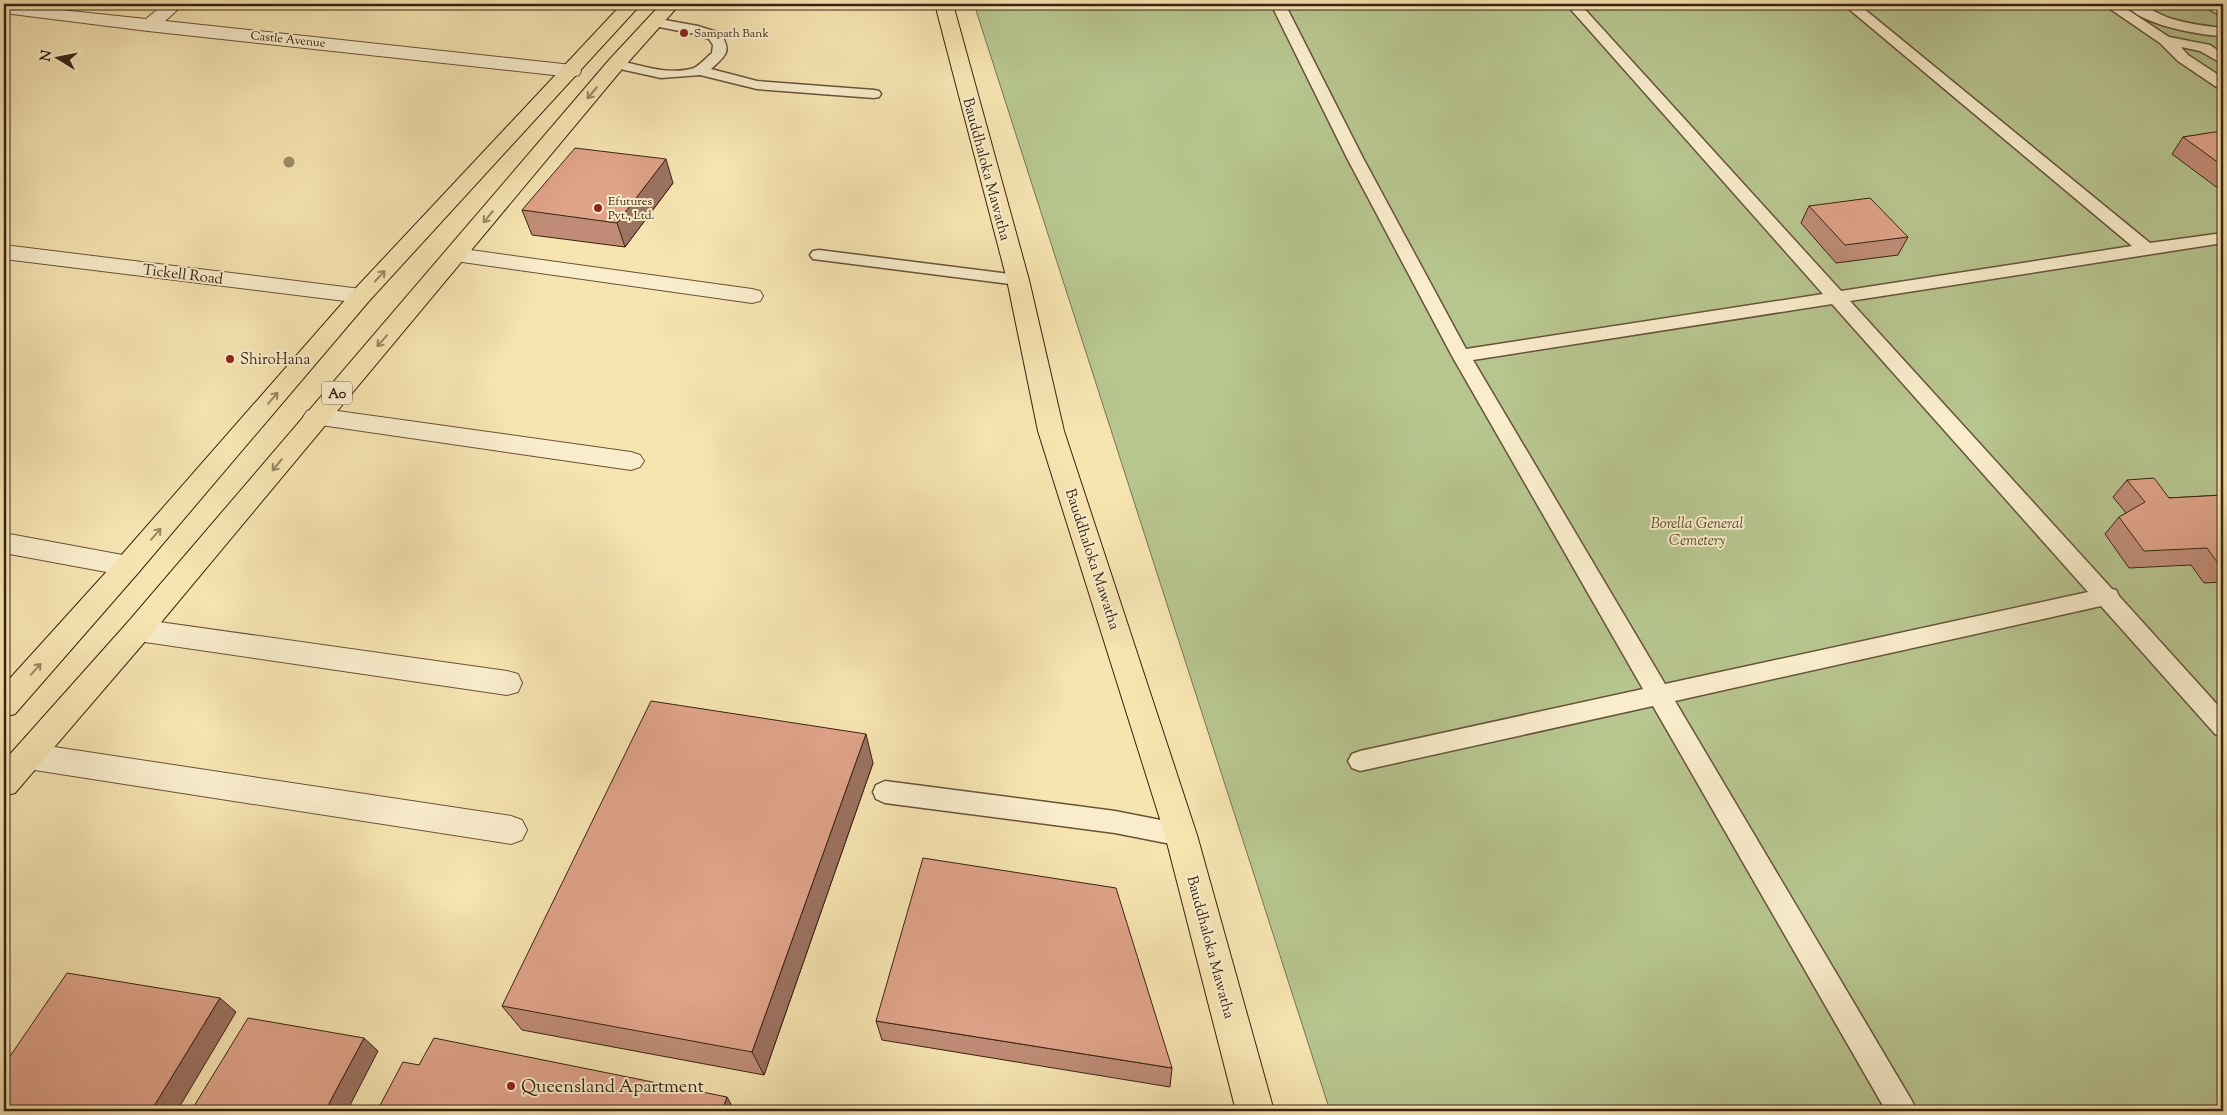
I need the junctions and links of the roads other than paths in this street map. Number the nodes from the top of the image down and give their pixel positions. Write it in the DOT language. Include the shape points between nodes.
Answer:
graph roads {
  1 [pos="175,4"];
  2 [pos="632,4"];
  3 [pos="670,4"];
  4 [pos="944,4"];
  5 [pos="1278,4"];
  6 [pos="1573,4"];
  7 [pos="1850,4"];
  8 [pos="2110,4"];
  9 [pos="2132,4"];
  10 [pos="2207,4"];
  11 [pos="4,8"];
  12 [pos="2223,13"];
  13 [pos="654,22"];
  14 [pos="148,26"];
  15 [pos="2223,32"];
  16 [pos="2166,40"];
  17 [pos="2223,60"];
  18 [pos="616,64"];
  19 [pos="572,70"];
  20 [pos="700,71"];
  21 [pos="2223,85"];
  22 [pos="874,94"];
  23 [pos="2223,238"];
  24 [pos="2146,249"];
  25 [pos="4,252"];
  26 [pos="456,255"];
  27 [pos="819,255"];
  28 [pos="1018,280"];
  29 [pos="361,296"];
  30 [pos="752,296"];
  31 [pos="1836,296"];
  32 [pos="1461,356"];
  33 [pos="316,418"];
  34 [pos="631,461"];
  35 [pos="4,543"];
  36 [pos="128,566"];
  37 [pos="2108,596"];
  38 [pos="138,630"];
  39 [pos="507,684"];
  40 [pos="1658,696"];
  41 [pos="4,705"];
  42 [pos="2223,727"];
  43 [pos="28,756"];
  44 [pos="1360,761"];
  45 [pos="4,783"];
  46 [pos="885,792"];
  47 [pos="511,830"];
  48 [pos="1181,835"];
  49 [pos="1255,1111"];
  50 [pos="1902,1111"];
  1 -- 14 [label="street"];
  2 -- 19 [label="main road"];
  3 -- 13 [label="main road, A0"];
  4 -- 28 [label="main road, Bauddhaloka Mawatha"];
  5 -- 32 [label="lane" via="1355,158"];
  6 -- 31 [label="lane"];
  7 -- 24 [label="lane"];
  8 -- 16 [label="lane"];
  9 -- 15 [label="lane" via="2145,13 2202,31"];
  10 -- 12 [label="lane"];
  11 -- 14 [label="street, Castle Avenue"];
  13 -- 18 [label="main road, A0"];
  13 -- 20 [label="lane" via="715,36 720,45 719,54"];
  14 -- 19 [label="street, Castle Avenue" via="269,36"];
  16 -- 17 [label="lane" via="2206,48"];
  16 -- 21 [label="lane" via="2183,58"];
  18 -- 20 [label="lane" via="661,74"];
  18 -- 26 [label="main road, A0, one-way"];
  29 -- 19 [label="main road, one-way"];
  20 -- 22 [label="lane" via="757,85"];
  23 -- 24 [label="lane"];
  24 -- 31 [label="lane"];
  25 -- 29 [label="street, Tickell Road"];
  26 -- 30 [label="street"];
  26 -- 33 [label="main road, A0, one-way"];
  27 -- 28 [label="lane"];
  28 -- 48 [label="main road, Bauddhaloka Mawatha" via="1051,431"];
  36 -- 29 [label="main road, one-way"];
  31 -- 32 [label="lane"];
  31 -- 37 [label="lane"];
  32 -- 40 [label="lane"];
  33 -- 34 [label="street"];
  33 -- 38 [label="main road, A0, one-way"];
  35 -- 36 [label="street"];
  41 -- 36 [label="main road, one-way"];
  37 -- 40 [label="lane"];
  37 -- 42 [label="lane"];
  38 -- 39 [label="street"];
  38 -- 43 [label="main road, A0"];
  40 -- 44 [label="lane"];
  40 -- 50 [label="lane"];
  43 -- 45 [label="main road, A0"];
  43 -- 47 [label="street"];
  46 -- 48 [label="lane" via="1115,822"];
  48 -- 49 [label="main road, Bauddhaloka Mawatha"];
}
